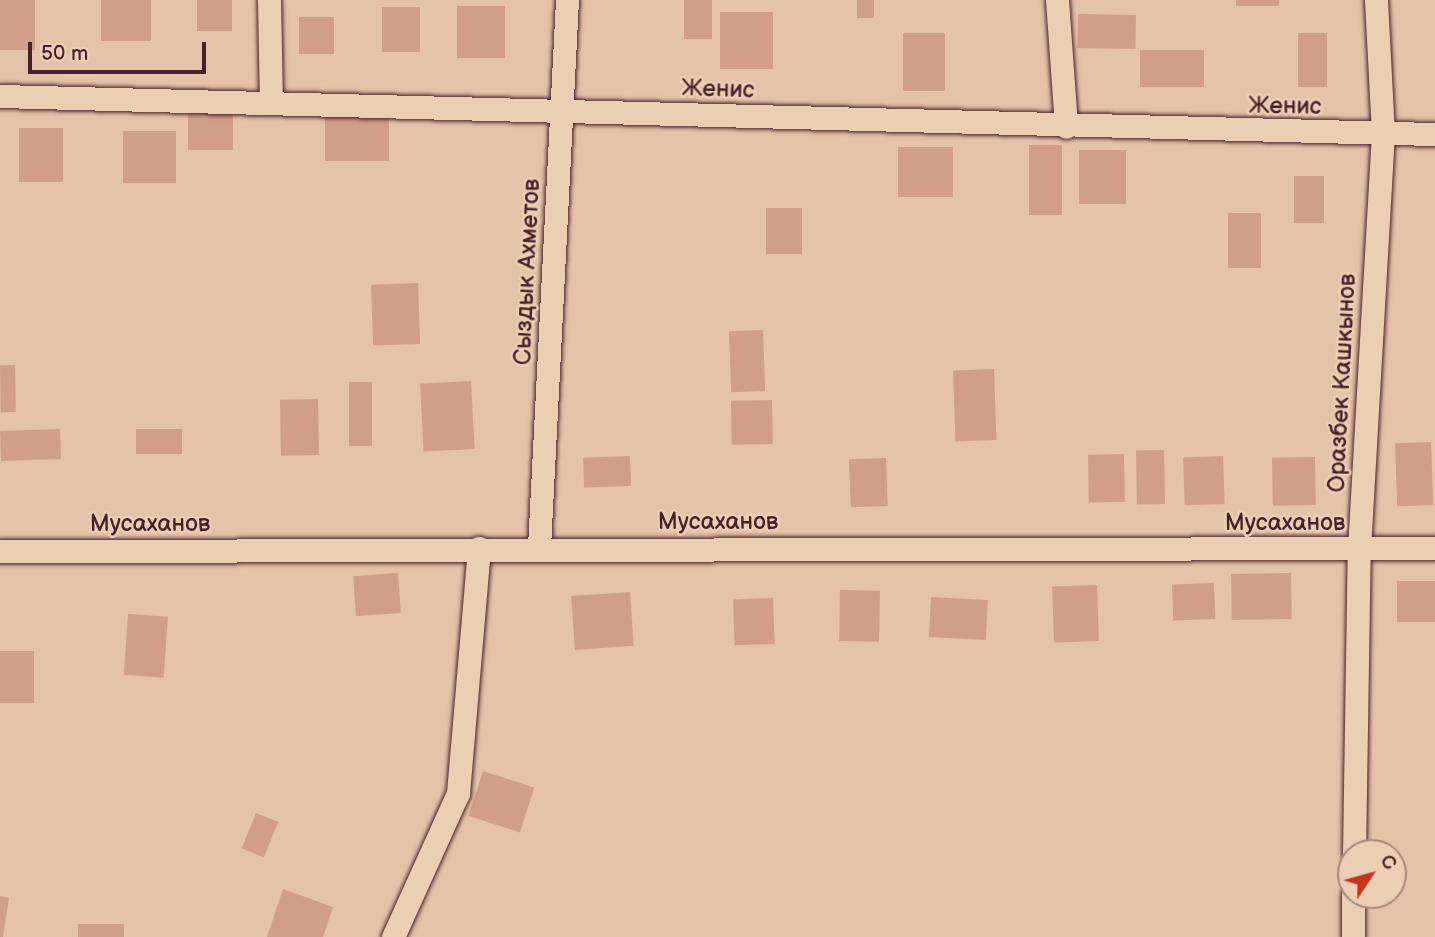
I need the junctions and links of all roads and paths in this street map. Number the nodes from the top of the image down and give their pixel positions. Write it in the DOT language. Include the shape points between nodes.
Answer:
graph roads {
  1 [pos="269,0"];
  2 [pos="567,0"];
  3 [pos="1057,0"];
  4 [pos="1377,0"];
  5 [pos="0,96"];
  6 [pos="271,103"];
  7 [pos="562,110"];
  8 [pos="1066,127"];
  9 [pos="1383,134"];
  10 [pos="1435,134"];
  11 [pos="539,547"];
  12 [pos="479,548"];
  13 [pos="1435,548"];
  14 [pos="1359,549"];
  15 [pos="0,551"];
  16 [pos="1354,839"];
  17 [pos="1353,909"];
  18 [pos="393,937"];
  19 [pos="1353,937"];
  1 -- 6 [label="street"];
  2 -- 7 [label="street, Сыздык Ахметов"];
  3 -- 8 [label="street"];
  4 -- 9 [label="street, Оразбек Кашкынов"];
  5 -- 6 [label="street, Женис"];
  6 -- 7 [label="street, Женис"];
  7 -- 8 [label="street, Женис"];
  7 -- 11 [label="street, Сыздык Ахметов"];
  8 -- 9 [label="street, Женис"];
  9 -- 10 [label="street, Женис"];
  9 -- 14 [label="street, Оразбек Кашкынов"];
  11 -- 12 [label="street, Мусаханов"];
  11 -- 14 [label="street, Мусаханов"];
  12 -- 15 [label="street, Мусаханов"];
  12 -- 18 [label="street" via="458,793"];
  13 -- 14 [label="street, Мусаханов"];
  14 -- 16 [label="street, Оразбек Кашкынов"];
  17 -- 19 [label="street"];
}
